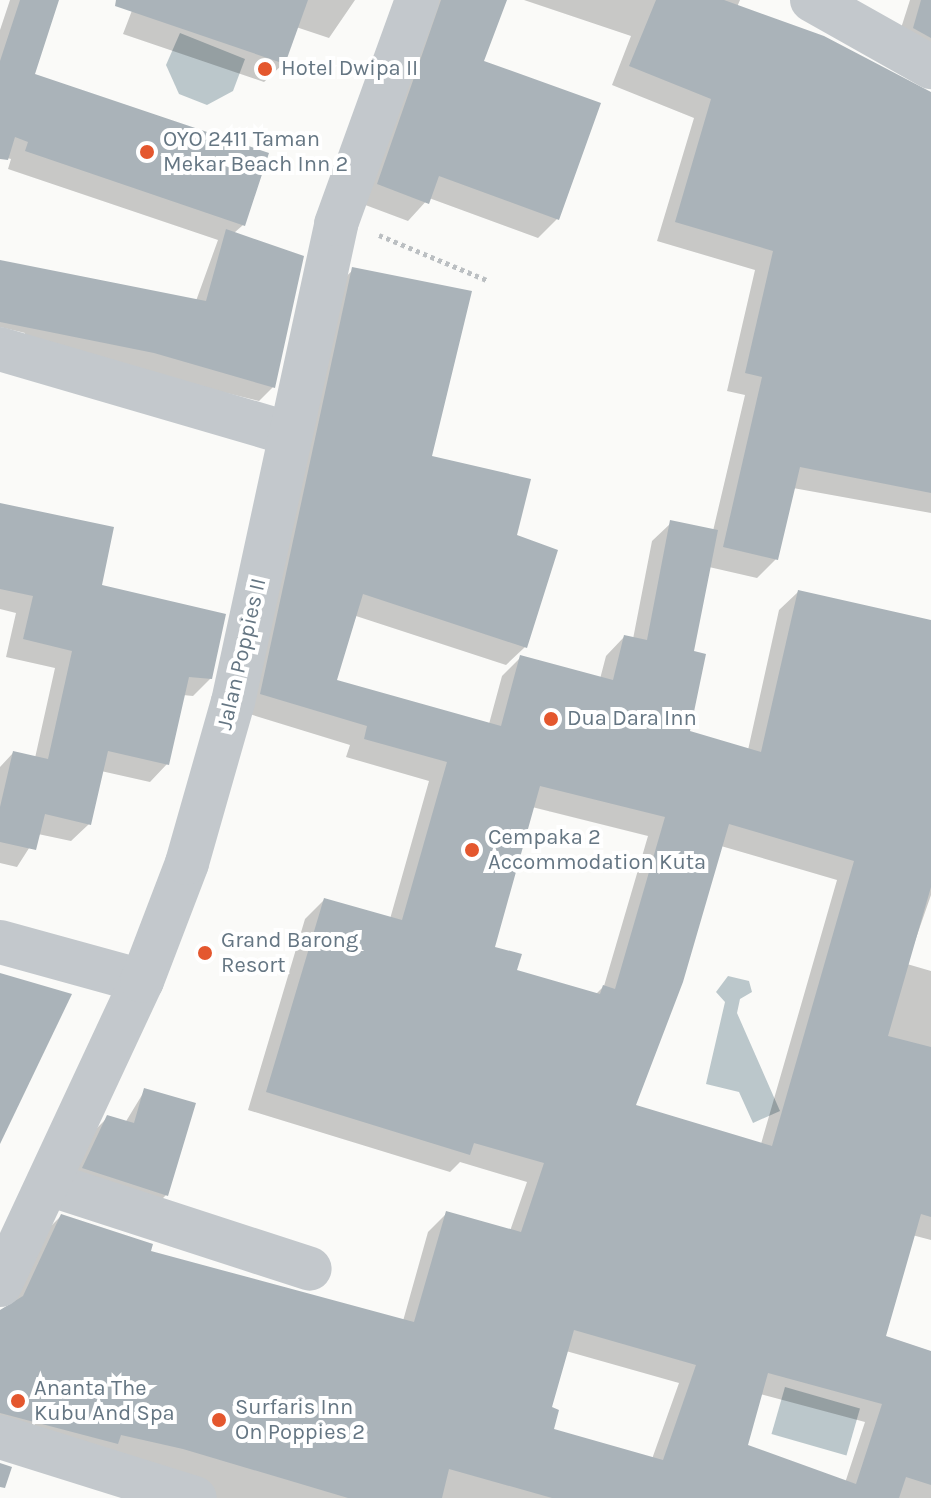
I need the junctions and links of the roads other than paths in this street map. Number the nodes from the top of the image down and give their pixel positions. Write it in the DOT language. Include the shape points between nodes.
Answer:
graph roads {
  1 [pos="417,0"];
  2 [pos="812,0"];
  3 [pos="931,67"];
  4 [pos="0,349"];
  5 [pos="290,434"];
  6 [pos="0,942"];
  7 [pos="142,981"];
  8 [pos="49,1184"];
  9 [pos="310,1269"];
  10 [pos="0,1285"];
  11 [pos="0,1437"];
  12 [pos="195,1498"];
  1 -- 5 [label="street, Jalan Poppies II" via="336,224"];
  2 -- 3 [label="street"];
  4 -- 5 [label="street"];
  5 -- 7 [label="street, Jalan Poppies II" via="233,702 187,863"];
  6 -- 7 [label="street"];
  7 -- 8 [label="street, Jalan Poppies II"];
  8 -- 9 [label="street"];
  8 -- 10 [label="street, Jalan Poppies II"];
  11 -- 12 [label="street"];
}
